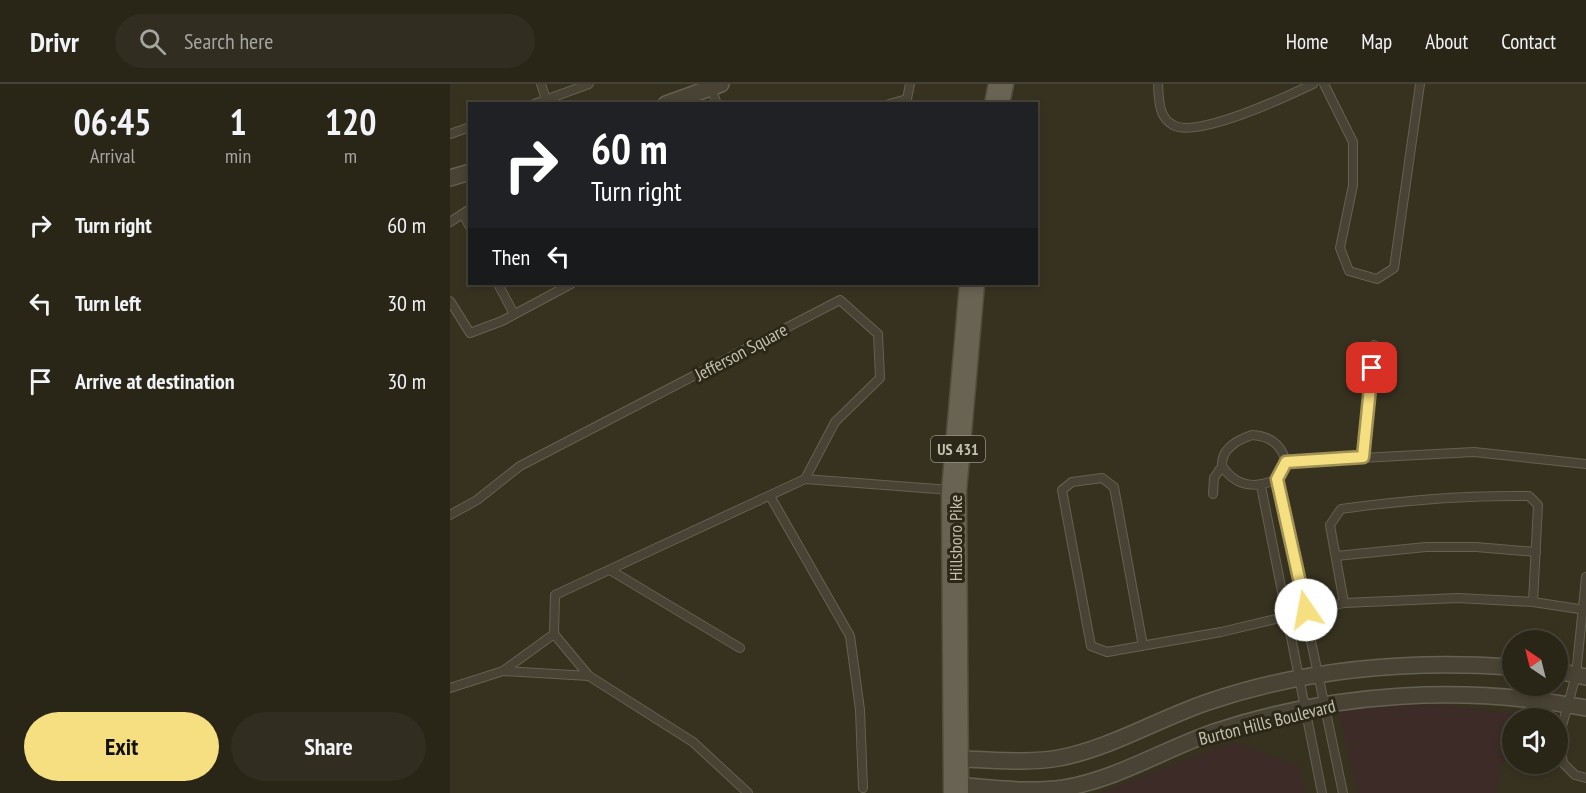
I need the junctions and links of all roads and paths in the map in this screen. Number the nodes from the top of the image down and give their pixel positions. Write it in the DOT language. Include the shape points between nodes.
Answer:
graph roads {
  1 [pos="541,84"];
  2 [pos="589,84"];
  3 [pos="910,84"];
  4 [pos="1001,84"];
  5 [pos="1158,84"];
  6 [pos="1313,84"];
  7 [pos="1324,84"];
  8 [pos="1420,84"];
  9 [pos="716,86"];
  10 [pos="546,99"];
  11 [pos="539,102"];
  12 [pos="672,102"];
  13 [pos="717,102"];
  14 [pos="896,102"];
  15 [pos="997,102"];
  16 [pos="468,128"];
  17 [pos="450,134"];
  18 [pos="468,173"];
  19 [pos="450,178"];
  20 [pos="466,211"];
  21 [pos="450,222"];
  22 [pos="499,285"];
  23 [pos="972,285"];
  24 [pos="560,286"];
  25 [pos="450,300"];
  26 [pos="514,314"];
  27 [pos="1374,345"];
  28 [pos="1363,457"];
  29 [pos="1286,462"];
  30 [pos="1586,464"];
  31 [pos="1222,466"];
  32 [pos="805,479"];
  33 [pos="1277,479"];
  34 [pos="1262,486"];
  35 [pos="954,491"];
  36 [pos="1213,494"];
  37 [pos="770,496"];
  38 [pos="450,515"];
  39 [pos="1536,552"];
  40 [pos="1336,556"];
  41 [pos="610,570"];
  42 [pos="1586,577"];
  43 [pos="1533,602"];
  44 [pos="1344,603"];
  45 [pos="1584,609"];
  46 [pos="1306,610"];
  47 [pos="1288,615"];
  48 [pos="554,634"];
  49 [pos="1143,646"];
  50 [pos="740,648"];
  51 [pos="1502,666"];
  52 [pos="503,671"];
  53 [pos="1320,675"];
  54 [pos="589,676"];
  55 [pos="1581,676"];
  56 [pos="1299,678"];
  57 [pos="450,688"];
  58 [pos="1567,704"];
  59 [pos="1326,705"];
  60 [pos="1305,708"];
  61 [pos="1586,708"];
  62 [pos="955,759"];
  63 [pos="1586,778"];
  64 [pos="863,788"];
  65 [pos="955,789"];
  66 [pos="748,793"];
  67 [pos="1322,793"];
  68 [pos="1344,793"];
  1 -- 10 [label="lane"];
  2 -- 10 [label="lane"];
  3 -- 14 [label="lane" via="907,99"];
  4 -- 15 [label="main road"];
  5 -- 6 [label="lane" via="1159,109 1172,125 1191,130 1269,104"];
  7 -- 8 [label="lane" via="1353,142 1353,185 1340,248 1349,271 1377,279 1394,268"];
  9 -- 12 [label="street"];
  9 -- 13 [label="lane"];
  10 -- 11 [label="lane"];
  16 -- 17 [label="lane"];
  18 -- 19 [label="street"];
  20 -- 21 [label="lane"];
  22 -- 26 [label="lane"];
  23 -- 35 [label="main road, Hillsboro Pike / US 431"];
  24 -- 26 [label="lane"];
  25 -- 26 [label="lane" via="470,333"];
  27 -- 28 [label="lane"];
  28 -- 29 [label="lane"];
  28 -- 30 [label="lane" via="1474,452"];
  29 -- 31 [label="lane" via="1278,445 1252,435 1232,444"];
  29 -- 33 [label="lane"];
  31 -- 34 [label="lane" via="1240,482"];
  31 -- 36 [label="lane"];
  32 -- 35 [label="lane"];
  32 -- 37 [label="lane"];
  32 -- 38 [label="lane, Jefferson Square" via="835,422 880,378 878,334 840,300 520,466 477,500"];
  33 -- 34 [label="lane"];
  33 -- 46 [label="lane"];
  34 -- 47 [label="lane"];
  35 -- 62 [label="main road, Hillsboro Pike / US 431"];
  37 -- 41 [label="lane"];
  37 -- 64 [label="lane" via="850,636 860,710"];
  39 -- 40 [label="lane" via="1426,547"];
  39 -- 40 [label="lane" via="1538,505 1529,496 1488,495 1341,509 1330,525"];
  39 -- 43 [label="lane"];
  40 -- 44 [label="lane"];
  41 -- 48 [label="lane" via="555,595"];
  41 -- 50 [label="lane"];
  42 -- 45 [label="lane"];
  43 -- 44 [label="lane" via="1458,598"];
  43 -- 45 [label="lane"];
  44 -- 46 [label="lane"];
  45 -- 55 [label="lane"];
  46 -- 47 [label="lane"];
  46 -- 53 [label="lane"];
  47 -- 49 [label="lane"];
  47 -- 56 [label="lane"];
  48 -- 52 [label="lane"];
  48 -- 54 [label="lane"];
  49 -- 49 [label="lane" via="1107,652 1091,646 1062,490 1072,482 1102,478 1114,487"];
  51 -- 53 [label="street, Burton Hills Boulevard" via="1377,667"];
  52 -- 54 [label="lane"];
  52 -- 57 [label="lane"];
  53 -- 56 [label="street, Burton Hills Boulevard"];
  53 -- 59 [label="lane"];
  54 -- 66 [label="lane" via="693,742"];
  55 -- 58 [label="lane"];
  56 -- 60 [label="lane"];
  56 -- 62 [label="street, Burton Hills Boulevard" via="1208,702 1082,752 1034,760"];
  58 -- 59 [label="street, Burton Hills Boulevard" via="1462,694 1380,697"];
  58 -- 61 [label="street, Burton Hills Boulevard"];
  58 -- 63 [label="lane" via="1559,737 1563,763 1575,775"];
  59 -- 60 [label="street, Burton Hills Boulevard"];
  59 -- 68 [label="lane"];
  60 -- 65 [label="street, Burton Hills Boulevard" via="1218,731 1118,772 1063,788"];
  60 -- 67 [label="lane"];
  62 -- 65 [label="main road, Hillsboro Pike / US 431"];
}
